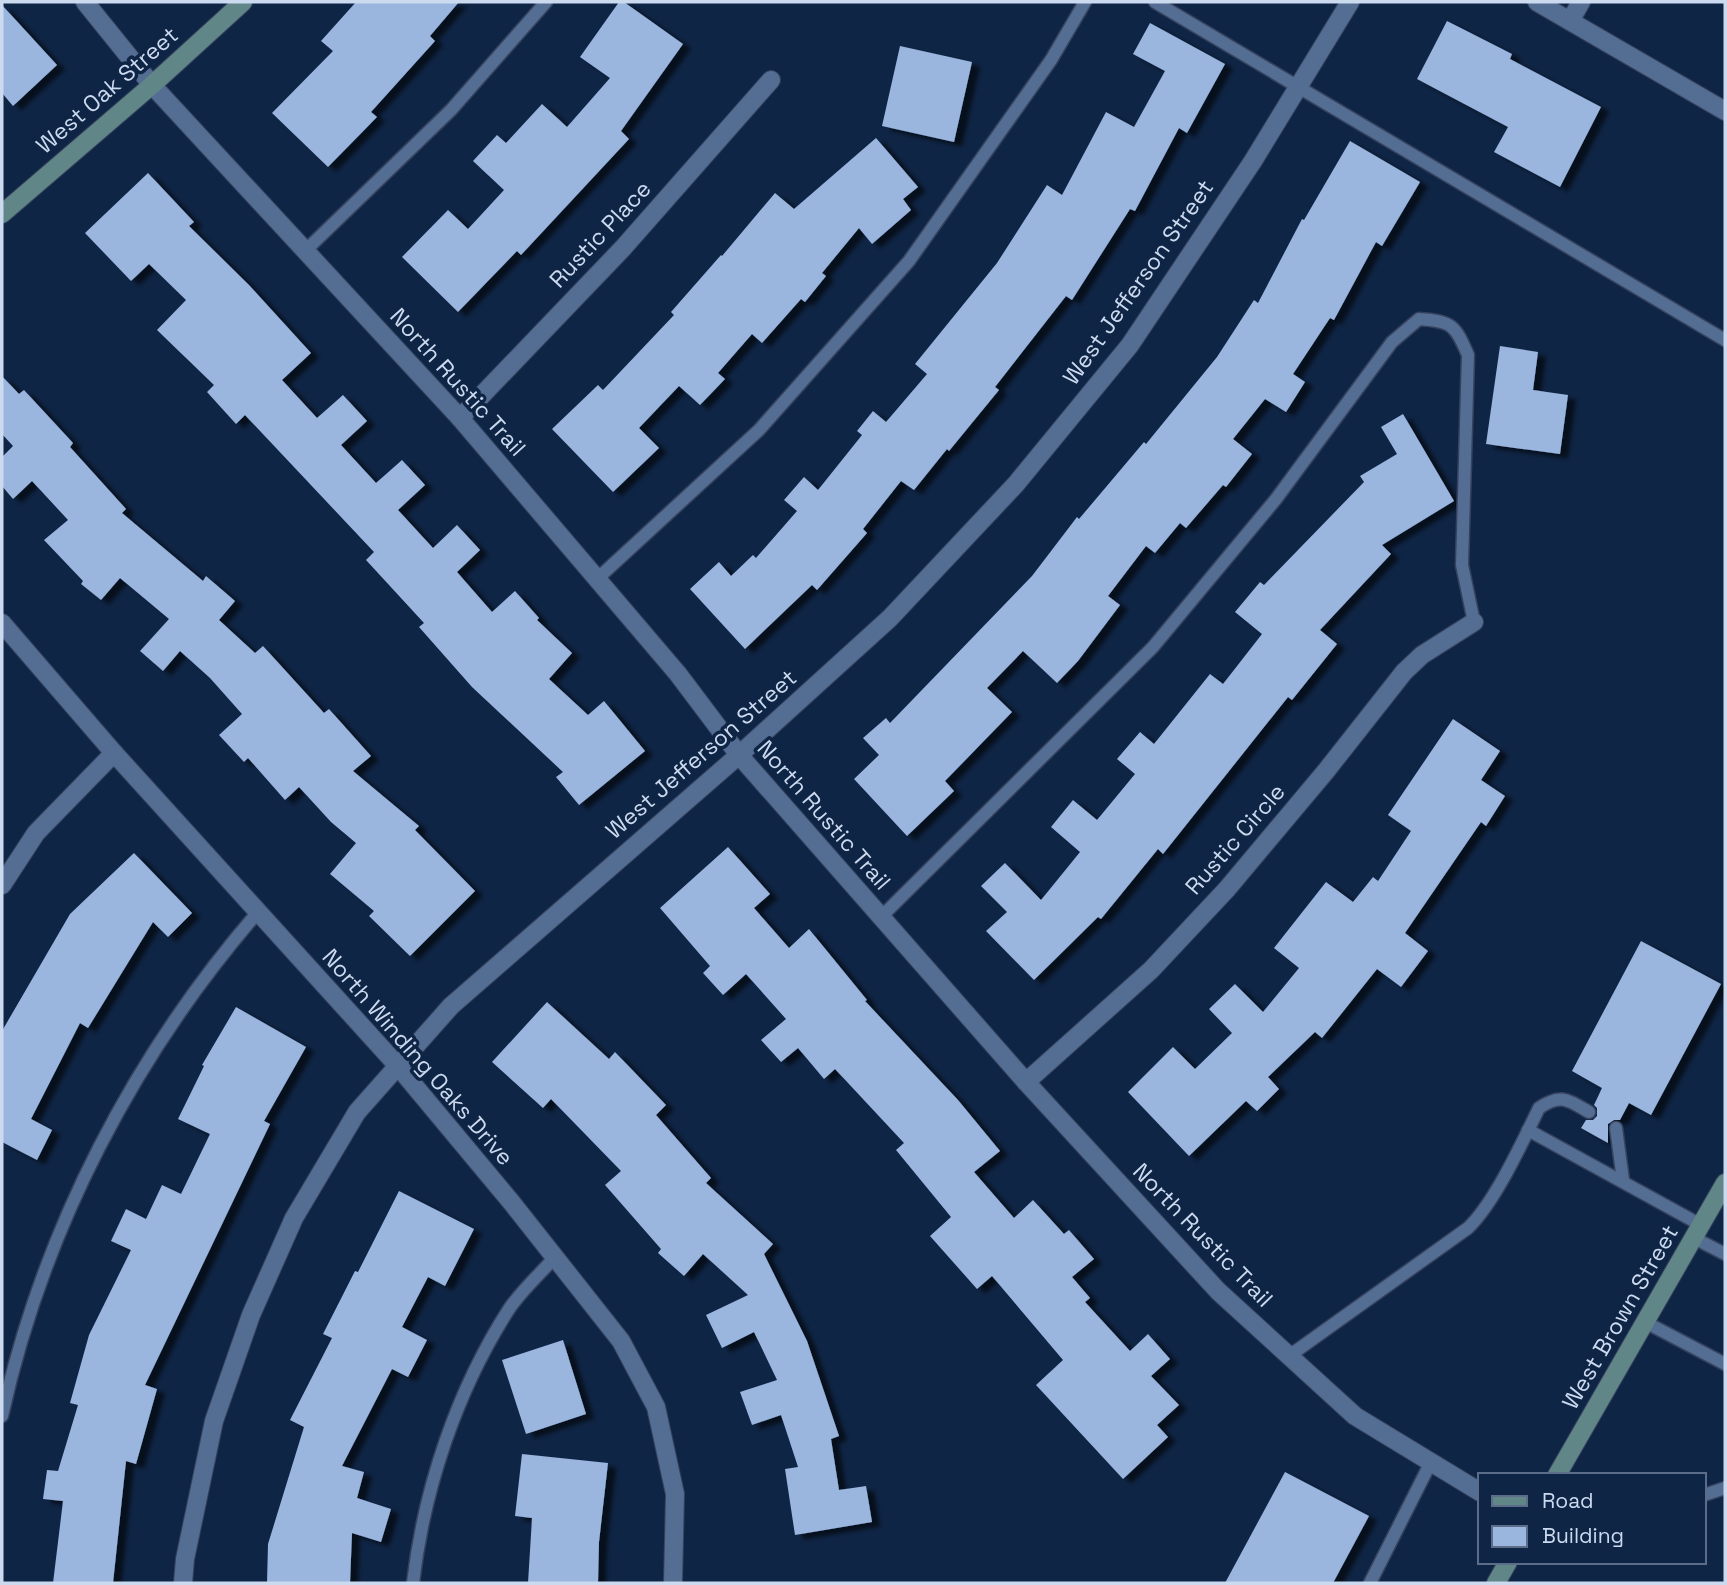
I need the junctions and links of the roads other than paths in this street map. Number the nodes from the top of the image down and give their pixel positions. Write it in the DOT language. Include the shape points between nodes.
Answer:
graph roads {
  1 [pos="85,2"];
  2 [pos="243,2"];
  3 [pos="546,2"];
  4 [pos="1086,2"];
  5 [pos="1155,2"];
  6 [pos="1350,2"];
  7 [pos="1537,2"];
  8 [pos="1581,2"];
  9 [pos="1570,21"];
  10 [pos="771,79"];
  11 [pos="152,85"];
  12 [pos="1299,86"];
  13 [pos="1725,111"];
  14 [pos="2,214"];
  15 [pos="305,251"];
  16 [pos="1725,340"];
  17 [pos="460,418"];
  18 [pos="597,579"];
  19 [pos="1474,622"];
  20 [pos="2,623"];
  21 [pos="114,753"];
  22 [pos="739,755"];
  23 [pos="2,885"];
  24 [pos="258,912"];
  25 [pos="881,917"];
  26 [pos="397,1065"];
  27 [pos="1026,1082"];
  28 [pos="1590,1112"];
  29 [pos="1616,1128"];
  30 [pos="1528,1130"];
  31 [pos="1623,1180"];
  32 [pos="1725,1183"];
  33 [pos="1698,1231"];
  34 [pos="1725,1254"];
  35 [pos="555,1257"];
  36 [pos="1645,1322"];
  37 [pos="1289,1356"];
  38 [pos="1725,1364"];
  39 [pos="2,1416"];
  40 [pos="1431,1462"];
  41 [pos="1558,1473"];
  42 [pos="1725,1488"];
  43 [pos="1478,1491"];
  44 [pos="1706,1494"];
  45 [pos="1507,1564"];
  46 [pos="1500,1582"];
  47 [pos="183,1583"];
  48 [pos="413,1583"];
  49 [pos="673,1583"];
  50 [pos="1370,1583"];
  1 -- 11 [label="street, North Rustic Trail"];
  2 -- 11 [label="main road, West Oak Street"];
  3 -- 15 [label="lane" via="451,110"];
  4 -- 18 [label="lane" via="1051,60 909,261 759,430"];
  5 -- 12 [label="lane"];
  6 -- 12 [label="street, West Jefferson Street"];
  7 -- 9 [label="street"];
  8 -- 9 [label="street"];
  9 -- 13 [label="street"];
  10 -- 17 [label="street, Rustic Place" via="623,248"];
  11 -- 14 [label="main road, West Oak Street"];
  11 -- 15 [label="street, North Rustic Trail"];
  12 -- 16 [label="lane"];
  12 -- 22 [label="street, West Jefferson Street" via="1130,345 1016,484 890,618"];
  15 -- 17 [label="street, North Rustic Trail"];
  17 -- 18 [label="street, North Rustic Trail"];
  18 -- 22 [label="street, North Rustic Trail"];
  19 -- 25 [label="lane" via="1462,565 1468,355 1458,333 1443,321 1419,319 1392,342 1276,499 1153,647"];
  19 -- 27 [label="street, Rustic Circle" via="1404,672 1227,889 1151,970"];
  20 -- 21 [label="street, North Winding Oaks Drive"];
  21 -- 23 [label="street" via="36,833"];
  21 -- 24 [label="street, North Winding Oaks Drive"];
  22 -- 25 [label="street, North Rustic Trail"];
  22 -- 26 [label="street, West Jefferson Street" via="460,998"];
  24 -- 26 [label="street, North Winding Oaks Drive"];
  24 -- 39 [label="lane" via="156,1047 81,1183 28,1320"];
  25 -- 27 [label="street, North Rustic Trail"];
  26 -- 35 [label="street, North Winding Oaks Drive"];
  26 -- 47 [label="street, West Jefferson Street" via="357,1112 294,1218 251,1315 214,1421"];
  27 -- 37 [label="street, North Rustic Trail" via="1218,1291"];
  28 -- 30 [label="lane" via="1564,1098 1551,1100 1539,1108"];
  29 -- 31 [label="lane"];
  30 -- 31 [label="lane"];
  30 -- 37 [label="lane" via="1490,1200 1468,1228"];
  31 -- 33 [label="lane"];
  32 -- 33 [label="main road, West Brown Street"];
  33 -- 34 [label="lane"];
  33 -- 36 [label="main road, West Brown Street"];
  35 -- 48 [label="lane" via="511,1307 456,1414 437,1466"];
  35 -- 49 [label="street, North Winding Oaks Drive" via="621,1341 656,1407 675,1494"];
  36 -- 38 [label="lane"];
  36 -- 41 [label="main road, West Brown Street"];
  37 -- 40 [label="street, North Rustic Trail" via="1355,1416"];
  40 -- 43 [label="street, North Rustic Trail"];
  40 -- 50 [label="lane"];
  42 -- 44 [label="lane"];
  45 -- 46 [label="main road"];
}
